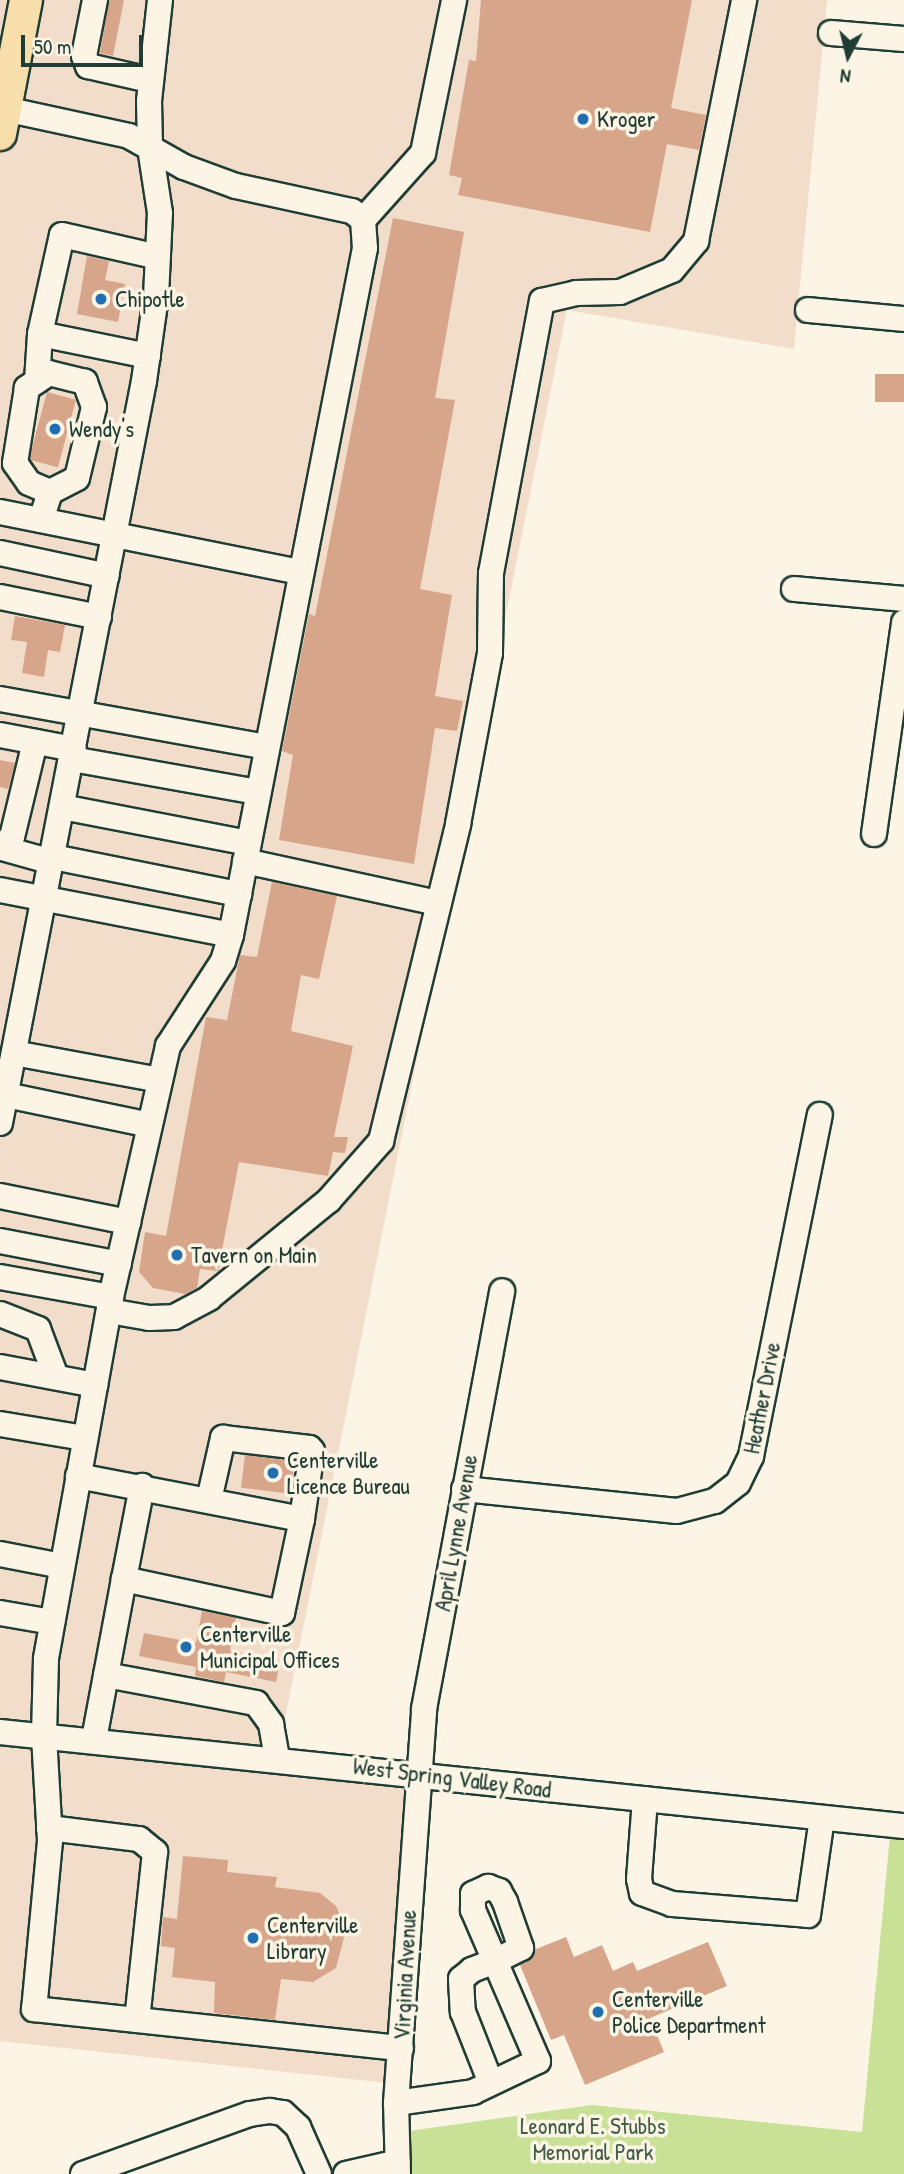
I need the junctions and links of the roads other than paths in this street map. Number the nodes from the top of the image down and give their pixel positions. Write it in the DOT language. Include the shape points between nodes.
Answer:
graph roads {
  1 [pos="26,0"];
  2 [pos="95,0"];
  3 [pos="160,0"];
  4 [pos="454,0"];
  5 [pos="744,0"];
  6 [pos="831,33"];
  7 [pos="904,39"];
  8 [pos="149,80"];
  9 [pos="2,117"];
  10 [pos="150,148"];
  11 [pos="363,220"];
  12 [pos="158,257"];
  13 [pos="808,310"];
  14 [pos="904,319"];
  15 [pos="40,334"];
  16 [pos="148,356"];
  17 [pos="37,381"];
  18 [pos="50,492"];
  19 [pos="0,512"];
  20 [pos="41,520"];
  21 [pos="115,535"];
  22 [pos="0,553"];
  23 [pos="302,572"];
  24 [pos="107,576"];
  25 [pos="794,589"];
  26 [pos="0,597"];
  27 [pos="904,599"];
  28 [pos="99,617"];
  29 [pos="904,622"];
  30 [pos="0,699"];
  31 [pos="80,714"];
  32 [pos="0,735"];
  33 [pos="34,742"];
  34 [pos="267,747"];
  35 [pos="73,754"];
  36 [pos="258,792"];
  37 [pos="62,807"];
  38 [pos="874,834"];
  39 [pos="1,848"];
  40 [pos="247,852"];
  41 [pos="52,859"];
  42 [pos="0,890"];
  43 [pos="239,894"];
  44 [pos="45,899"];
  45 [pos="438,902"];
  46 [pos="231,935"];
  47 [pos="14,1053"];
  48 [pos="159,1080"];
  49 [pos="6,1094"];
  50 [pos="820,1115"];
  51 [pos="0,1124"];
  52 [pos="149,1125"];
  53 [pos="0,1196"];
  54 [pos="128,1222"];
  55 [pos="0,1241"];
  56 [pos="119,1264"];
  57 [pos="0,1277"];
  58 [pos="502,1292"];
  59 [pos="110,1304"];
  60 [pos="0,1314"];
  61 [pos="0,1367"];
  62 [pos="56,1377"];
  63 [pos="95,1385"];
  64 [pos="0,1424"];
  65 [pos="85,1438"];
  66 [pos="78,1476"];
  67 [pos="142,1486"];
  68 [pos="464,1489"];
  69 [pos="209,1500"];
  70 [pos="302,1519"];
  71 [pos="0,1554"];
  72 [pos="62,1566"];
  73 [pos="124,1579"];
  74 [pos="0,1613"];
  75 [pos="52,1622"];
  76 [pos="106,1675"];
  77 [pos="0,1731"];
  78 [pos="44,1736"];
  79 [pos="94,1740"];
  80 [pos="277,1759"];
  81 [pos="417,1776"];
  82 [pos="645,1800"];
  83 [pos="822,1818"];
  84 [pos="904,1826"];
  85 [pos="49,1828"];
  86 [pos="137,2020"];
  87 [pos="401,2048"];
  88 [pos="491,2083"];
  89 [pos="396,2102"];
  90 [pos="398,2168"];
  91 [pos="83,2174"];
  92 [pos="319,2174"];
  93 [pos="346,2174"];
  1 -- 9 [label="main road"];
  2 -- 8 [label="street" via="84,56 88,66"];
  3 -- 8 [label="street"];
  4 -- 11 [label="street" via="423,153"];
  5 -- 45 [label="street" via="696,241 672,270 620,292 576,293 542,301 491,573 490,653"];
  6 -- 7 [label="street"];
  8 -- 10 [label="street"];
  9 -- 10 [label="street" via="129,136"];
  10 -- 11 [label="street" via="184,167 236,186 352,211"];
  10 -- 12 [label="street" via="160,213"];
  11 -- 23 [label="street" via="365,248"];
  12 -- 15 [label="street" via="62,235"];
  12 -- 16 [label="street"];
  13 -- 14 [label="street"];
  15 -- 16 [label="street"];
  15 -- 17 [label="street"];
  16 -- 21 [label="street"];
  17 -- 18 [label="street" via="27,388 15,463 29,482"];
  17 -- 18 [label="street" via="49,373 85,382 94,407 77,478"];
  18 -- 20 [label="street"];
  19 -- 20 [label="street"];
  20 -- 21 [label="street"];
  21 -- 23 [label="street"];
  21 -- 24 [label="street"];
  22 -- 24 [label="street"];
  23 -- 34 [label="street"];
  24 -- 28 [label="street"];
  25 -- 27 [label="street"];
  26 -- 28 [label="street"];
  28 -- 31 [label="street"];
  29 -- 38 [label="street"];
  30 -- 31 [label="street"];
  31 -- 34 [label="street"];
  31 -- 35 [label="street"];
  32 -- 33 [label="street"];
  33 -- 35 [label="street"];
  33 -- 39 [label="street" via="12,837"];
  34 -- 36 [label="street"];
  35 -- 36 [label="street"];
  35 -- 37 [label="street"];
  36 -- 40 [label="street"];
  37 -- 40 [label="street"];
  37 -- 41 [label="street"];
  39 -- 41 [label="street"];
  40 -- 43 [label="street"];
  40 -- 45 [label="street"];
  41 -- 43 [label="street"];
  41 -- 44 [label="street"];
  42 -- 44 [label="street"];
  43 -- 46 [label="street"];
  44 -- 46 [label="street"];
  44 -- 47 [label="street"];
  45 -- 59 [label="street" via="381,1141 362,1166 319,1209 209,1298 174,1317 149,1318"];
  46 -- 48 [label="street" via="223,961 168,1046"];
  47 -- 48 [label="street"];
  47 -- 49 [label="street"];
  48 -- 52 [label="street"];
  49 -- 51 [label="street"];
  49 -- 52 [label="street"];
  50 -- 68 [label="street, Heather Drive" via="751,1457 738,1483 715,1501 677,1511"];
  52 -- 54 [label="street"];
  53 -- 54 [label="street"];
  54 -- 56 [label="street"];
  55 -- 56 [label="street"];
  56 -- 59 [label="street"];
  57 -- 59 [label="street"];
  58 -- 68 [label="street, April Lynne Avenue"];
  59 -- 63 [label="street"];
  60 -- 62 [label="street" via="38,1329"];
  61 -- 62 [label="street"];
  62 -- 63 [label="street"];
  63 -- 65 [label="street"];
  64 -- 65 [label="street"];
  65 -- 66 [label="street"];
  66 -- 67 [label="street"];
  66 -- 72 [label="street"];
  67 -- 69 [label="street"];
  67 -- 73 [label="street"];
  68 -- 81 [label="street, April Lynne Avenue" via="424,1709"];
  69 -- 70 [label="street"];
  69 -- 70 [label="street" via="223,1438 309,1448"];
  70 -- 73 [label="street" via="282,1613"];
  71 -- 72 [label="street"];
  72 -- 75 [label="street"];
  73 -- 76 [label="street"];
  74 -- 75 [label="street"];
  75 -- 78 [label="street"];
  76 -- 79 [label="street"];
  76 -- 80 [label="street" via="256,1703 271,1724"];
  77 -- 78 [label="street, West Spring Valley Road"];
  78 -- 79 [label="street, West Spring Valley Road"];
  78 -- 85 [label="street"];
  79 -- 80 [label="street, West Spring Valley Road"];
  80 -- 81 [label="street, West Spring Valley Road"];
  81 -- 82 [label="street, West Spring Valley Road"];
  81 -- 87 [label="street, Virginia Avenue"];
  82 -- 83 [label="street, West Spring Valley Road"];
  82 -- 83 [label="street" via="642,1893 672,1904 808,1914"];
  83 -- 84 [label="street, West Spring Valley Road"];
  85 -- 86 [label="street" via="139,1839 155,1852"];
  85 -- 86 [label="street" via="34,2009"];
  86 -- 87 [label="street"];
  87 -- 89 [label="street, Virginia Avenue"];
  88 -- 88 [label="street" via="459,1994 461,1979 495,1961 538,2061"];
  88 -- 89 [label="street" via="472,2092"];
  89 -- 90 [label="street, Virginia Avenue"];
  90 -- 93 [label="street"];
  91 -- 92 [label="street" via="250,2114 270,2111 283,2113 299,2127"];
}
